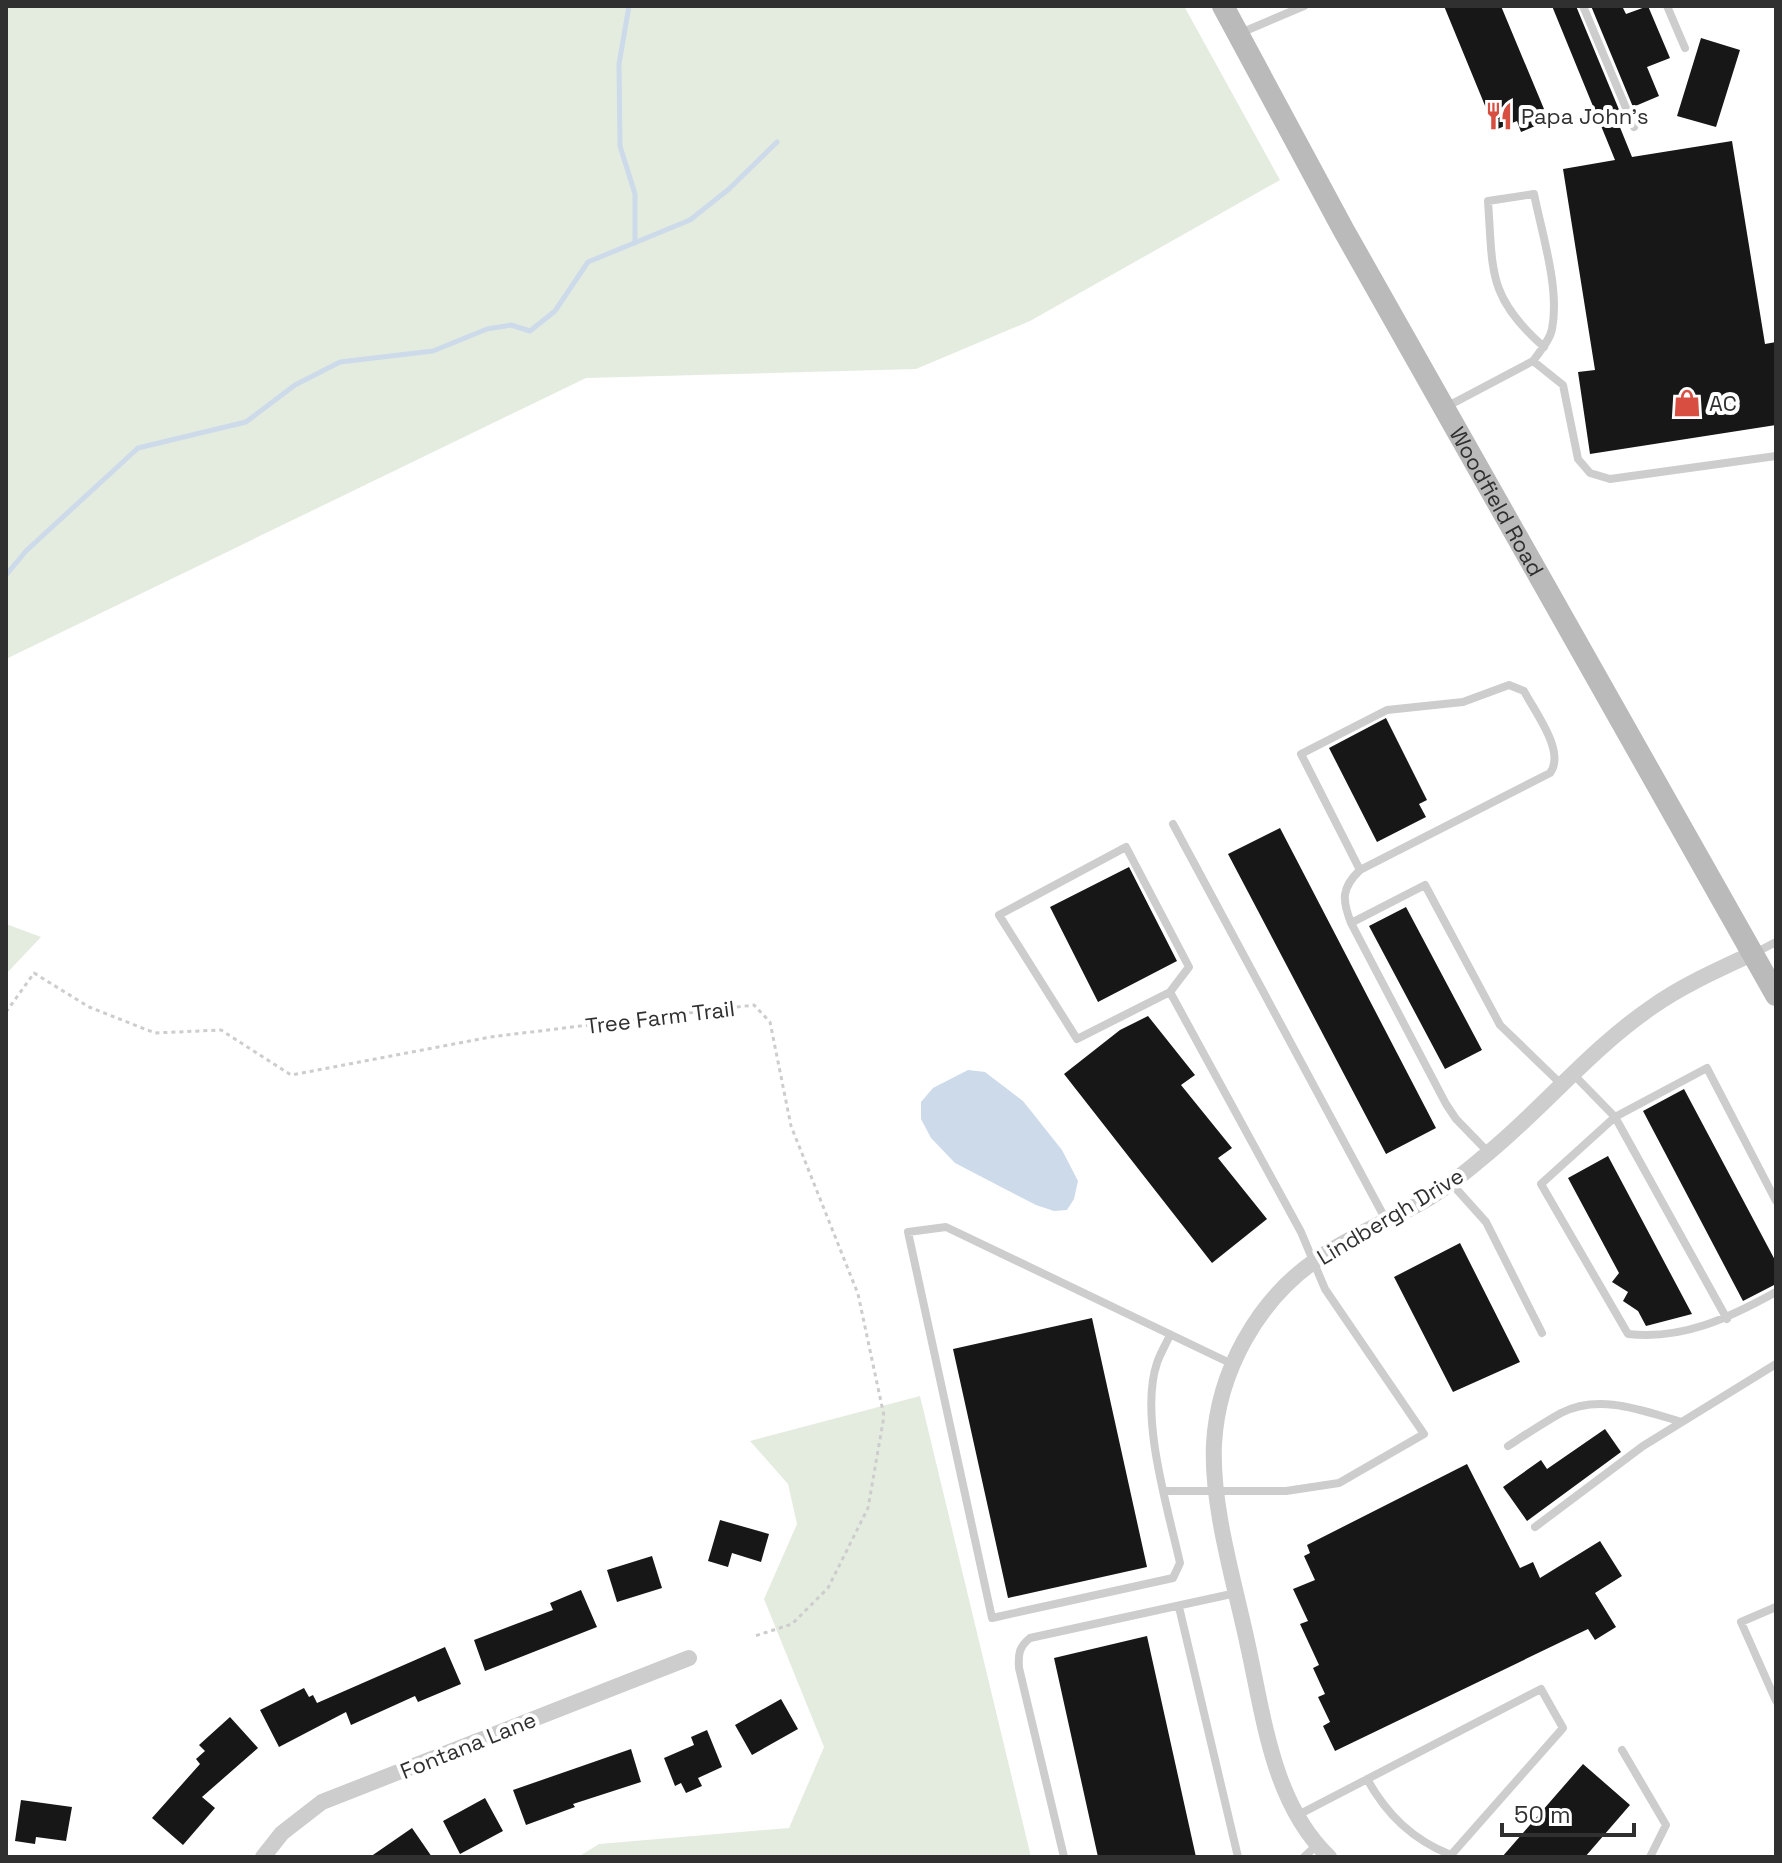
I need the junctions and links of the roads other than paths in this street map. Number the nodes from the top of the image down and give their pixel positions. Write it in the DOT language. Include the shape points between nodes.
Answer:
graph roads {
  1 [pos="1223,6"];
  2 [pos="1304,6"];
  3 [pos="1583,6"];
  4 [pos="1667,6"];
  5 [pos="1238,34"];
  6 [pos="1685,48"];
  7 [pos="1634,127"];
  8 [pos="1544,347"];
  9 [pos="1533,361"];
  10 [pos="1445,408"];
  11 [pos="1776,456"];
  12 [pos="1173,824"];
  13 [pos="1360,870"];
  14 [pos="1351,923"];
  15 [pos="1776,942"];
  16 [pos="1754,953"];
  17 [pos="1170,992"];
  18 [pos="1776,995"];
  19 [pos="1568,1080"];
  20 [pos="1615,1117"];
  21 [pos="1489,1153"];
  22 [pos="1451,1183"];
  23 [pos="1776,1201"];
  24 [pos="1386,1220"];
  25 [pos="1313,1261"];
  26 [pos="1776,1292"];
  27 [pos="1727,1319"];
  28 [pos="1542,1333"];
  29 [pos="1170,1335"];
  30 [pos="1232,1364"];
  31 [pos="1776,1364"];
  32 [pos="1682,1422"];
  33 [pos="1508,1446"];
  34 [pos="1216,1490"];
  35 [pos="1165,1491"];
  36 [pos="1535,1527"];
  37 [pos="1237,1593"];
  38 [pos="1179,1607"];
  39 [pos="1776,1607"];
  40 [pos="689,1658"];
  41 [pos="1776,1701"];
  42 [pos="1622,1750"];
  43 [pos="1367,1779"];
  44 [pos="1297,1816"];
  45 [pos="1323,1851"];
  46 [pos="263,1857"];
  47 [pos="1064,1857"];
  48 [pos="1238,1857"];
  49 [pos="1304,1857"];
  50 [pos="1650,1857"];
  1 -- 5 [label="main road, Woodfield Road"];
  2 -- 5 [label="lane"];
  3 -- 7 [label="lane"];
  4 -- 6 [label="lane"];
  5 -- 10 [label="main road, Woodfield Road"];
  8 -- 8 [label="lane" via="1552,331 1554,297 1534,194 1488,201 1494,276 1507,309"];
  8 -- 9 [label="lane"];
  9 -- 10 [label="lane"];
  9 -- 11 [label="lane" via="1563,385 1578,459 1590,473 1610,479"];
  10 -- 16 [label="main road, Woodfield Road"];
  12 -- 24 [label="lane"];
  13 -- 13 [label="lane" via="1550,773 1555,750 1524,691 1509,685 1463,702 1387,710 1301,754"];
  13 -- 14 [label="lane" via="1345,895"];
  14 -- 19 [label="lane" via="1425,885 1500,1025"];
  14 -- 21 [label="lane" via="1446,1104"];
  15 -- 16 [label="lane"];
  16 -- 18 [label="main road, Woodfield Road"];
  16 -- 19 [label="street, Lindbergh Drive" via="1653,1006"];
  17 -- 17 [label="lane" via="1077,1039 999,915 1126,847 1189,967"];
  17 -- 25 [label="lane"];
  19 -- 20 [label="lane"];
  19 -- 21 [label="street, Lindbergh Drive"];
  20 -- 23 [label="lane" via="1707,1068"];
  20 -- 27 [label="lane"];
  20 -- 27 [label="lane" via="1541,1184 1628,1334 1656,1337"];
  21 -- 22 [label="street, Lindbergh Drive"];
  22 -- 24 [label="street, Lindbergh Drive"];
  22 -- 28 [label="lane" via="1486,1222"];
  24 -- 25 [label="street, Lindbergh Drive"];
  25 -- 30 [label="street, Lindbergh Drive" via="1265,1308"];
  25 -- 34 [label="lane" via="1325,1289 1424,1434 1339,1483 1286,1491"];
  26 -- 27 [label="lane"];
  29 -- 30 [label="lane"];
  29 -- 35 [label="lane" via="1157,1363 1152,1406"];
  29 -- 35 [label="lane" via="946,1227 908,1232 992,1618 1173,1578 1180,1563"];
  30 -- 34 [label="street, Lindbergh Drive" via="1214,1444"];
  31 -- 32 [label="lane"];
  32 -- 33 [label="lane" via="1625,1406 1595,1404 1564,1412"];
  32 -- 36 [label="lane"];
  34 -- 35 [label="lane"];
  34 -- 37 [label="street, Lindbergh Drive"];
  37 -- 38 [label="lane"];
  37 -- 44 [label="street, Lindbergh Drive" via="1271,1751"];
  38 -- 47 [label="lane" via="1030,1638 1022,1645 1019,1668"];
  38 -- 48 [label="lane"];
  39 -- 41 [label="lane" via="1741,1622"];
  40 -- 46 [label="street, Fontana Lane" via="322,1802 282,1833"];
  42 -- 50 [label="lane" via="1666,1825"];
  43 -- 43 [label="lane" via="1541,1689 1563,1728 1451,1855 1411,1834"];
  43 -- 44 [label="lane"];
  44 -- 45 [label="street, Lindbergh Drive"];
  45 -- 49 [label="lane"];
}
